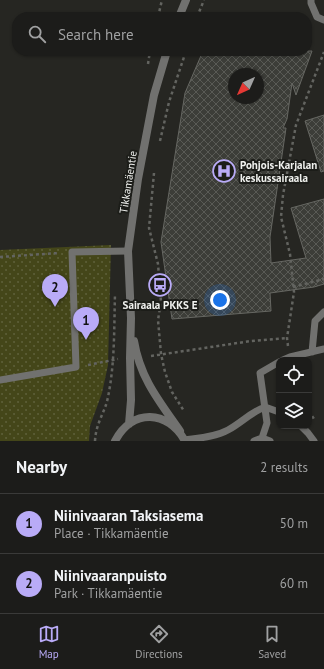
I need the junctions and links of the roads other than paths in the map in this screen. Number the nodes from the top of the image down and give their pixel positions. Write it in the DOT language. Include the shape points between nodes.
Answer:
graph roads {
  1 [pos="186,0"];
  2 [pos="311,0"];
  3 [pos="181,12"];
  4 [pos="324,20"];
  5 [pos="166,56"];
  6 [pos="128,251"];
  7 [pos="324,312"];
  8 [pos="324,349"];
  9 [pos="312,352"];
  10 [pos="294,357"];
  11 [pos="133,358"];
  12 [pos="276,364"];
  13 [pos="0,380"];
  14 [pos="265,407"];
  15 [pos="276,411"];
  16 [pos="128,424"];
  17 [pos="304,429"];
  18 [pos="180,432"];
  19 [pos="262,438"];
  20 [pos="115,441"];
  21 [pos="185,441"];
  22 [pos="254,441"];
  23 [pos="270,441"];
  24 [pos="314,441"];
  1 -- 3 [label="street"];
  2 -- 4 [label="lane" via="317,17"];
  5 -- 6 [label="street, Tikkamäentie" via="154,95"];
  6 -- 11 [label="street, Tikkamäentie"];
  6 -- 13 [label="lane" via="72,252 76,367"];
  7 -- 9 [label="lane" via="315,321"];
  8 -- 9 [label="lane"];
  9 -- 10 [label="lane"];
  11 -- 16 [label="street, Tikkamäentie"];
  11 -- 18 [label="street, Tikkamäentie"];
  12 -- 14 [label="lane" via="260,373"];
  14 -- 15 [label="lane"];
  14 -- 19 [label="lane" via="267,423"];
  14 -- 21 [label="lane" via="226,431"];
  16 -- 18 [label="street" via="142,418 156,418 169,422"];
  16 -- 20 [label="street"];
  17 -- 24 [label="lane"];
  18 -- 21 [label="street, Tikkamäentie"];
  19 -- 22 [label="lane"];
  19 -- 23 [label="lane"];
}
